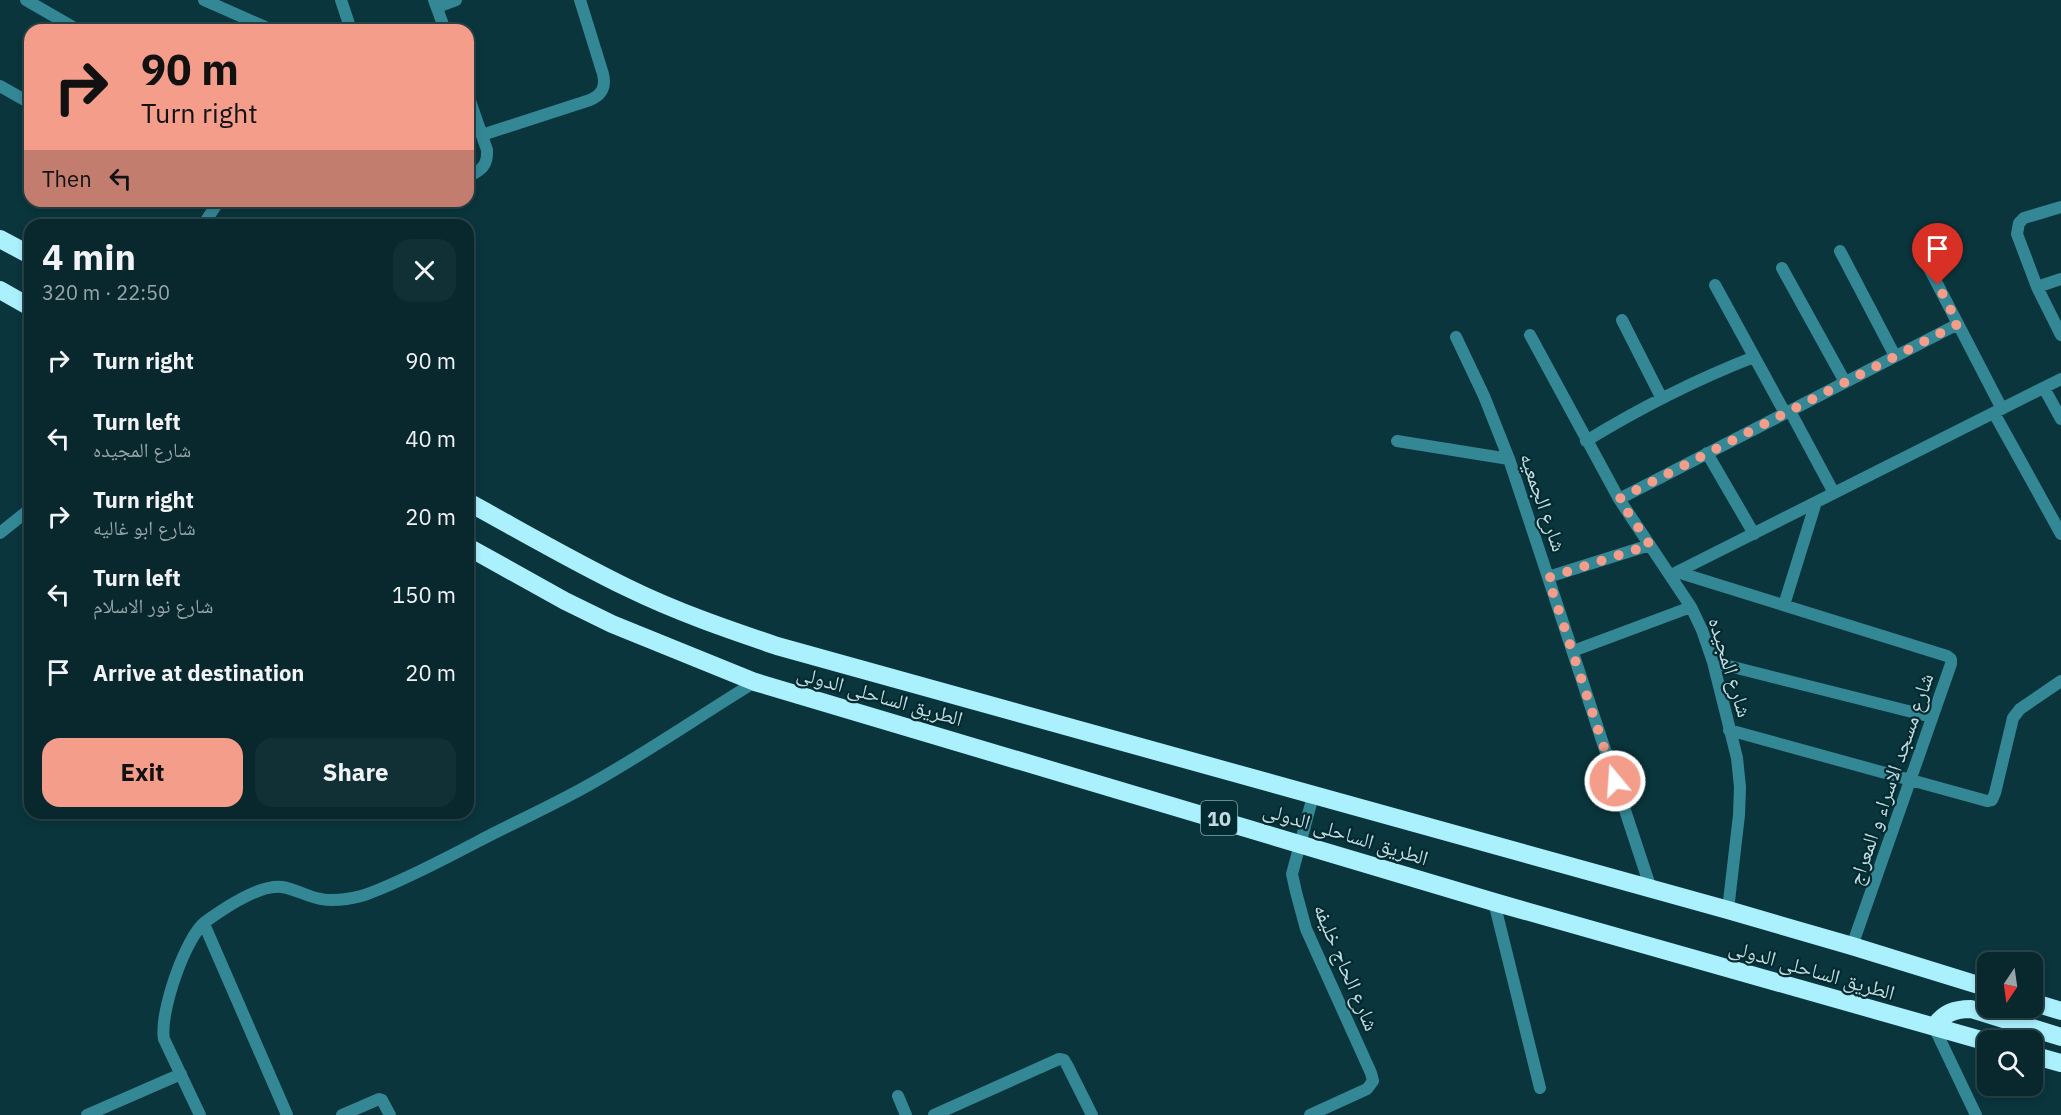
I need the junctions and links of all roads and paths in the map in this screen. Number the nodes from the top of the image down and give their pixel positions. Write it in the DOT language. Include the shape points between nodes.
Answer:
graph roads {
  1 [pos="26,0"];
  2 [pos="204,0"];
  3 [pos="341,0"];
  4 [pos="456,0"];
  5 [pos="580,0"];
  6 [pos="435,4"];
  7 [pos="68,24"];
  8 [pos="258,24"];
  9 [pos="349,24"];
  10 [pos="443,24"];
  11 [pos="0,86"];
  12 [pos="24,100"];
  13 [pos="474,112"];
  14 [pos="482,135"];
  15 [pos="474,174"];
  16 [pos="2061,207"];
  17 [pos="0,239"];
  18 [pos="1840,251"];
  19 [pos="24,252"];
  20 [pos="1928,266"];
  21 [pos="1782,268"];
  22 [pos="2061,279"];
  23 [pos="1715,285"];
  24 [pos="2037,287"];
  25 [pos="0,290"];
  26 [pos="24,304"];
  27 [pos="1622,320"];
  28 [pos="1958,324"];
  29 [pos="1530,335"];
  30 [pos="2061,335"];
  31 [pos="1456,337"];
  32 [pos="1895,356"];
  33 [pos="1754,357"];
  34 [pos="2061,379"];
  35 [pos="1845,382"];
  36 [pos="2044,388"];
  37 [pos="1662,397"];
  38 [pos="1998,411"];
  39 [pos="1787,412"];
  40 [pos="2061,419"];
  41 [pos="1397,441"];
  42 [pos="1586,441"];
  43 [pos="1707,453"];
  44 [pos="1509,459"];
  45 [pos="1834,493"];
  46 [pos="1619,499"];
  47 [pos="1816,502"];
  48 [pos="474,505"];
  49 [pos="24,514"];
  50 [pos="0,533"];
  51 [pos="1754,534"];
  52 [pos="2061,534"];
  53 [pos="1650,545"];
  54 [pos="474,550"];
  55 [pos="1674,574"];
  56 [pos="1548,578"];
  57 [pos="1784,605"];
  58 [pos="1691,607"];
  59 [pos="1573,651"];
  60 [pos="1713,662"];
  61 [pos="755,681"];
  62 [pos="2061,681"];
  63 [pos="1932,717"];
  64 [pos="1729,730"];
  65 [pos="1911,780"];
  66 [pos="1313,796"];
  67 [pos="1300,842"];
  68 [pos="1651,889"];
  69 [pos="1494,902"];
  70 [pos="1728,910"];
  71 [pos="204,924"];
  72 [pos="1852,946"];
  73 [pos="1977,985"];
  74 [pos="2043,1005"];
  75 [pos="2061,1011"];
  76 [pos="1934,1027"];
  77 [pos="2061,1037"];
  78 [pos="1977,1039"];
  79 [pos="2043,1058"];
  80 [pos="2061,1063"];
  81 [pos="181,1074"];
  82 [pos="1540,1088"];
  83 [pos="898,1096"];
  84 [pos="87,1115"];
  85 [pos="200,1115"];
  86 [pos="287,1115"];
  87 [pos="342,1115"];
  88 [pos="390,1115"];
  89 [pos="906,1115"];
  90 [pos="934,1115"];
  91 [pos="1092,1115"];
  92 [pos="1310,1115"];
  93 [pos="1976,1115"];
  1 -- 7 [label="street"];
  2 -- 8 [label="street"];
  3 -- 9 [label="street"];
  4 -- 6 [label="street"];
  5 -- 14 [label="street" via="605,82 598,97"];
  6 -- 10 [label="street"];
  11 -- 12 [label="street"];
  13 -- 14 [label="street"];
  14 -- 15 [label="street" via="486,165"];
  16 -- 24 [label="street" via="2024,218 2017,228"];
  17 -- 19 [label="highway"];
  18 -- 32 [label="street"];
  20 -- 28 [label="street"];
  21 -- 35 [label="street"];
  22 -- 24 [label="street"];
  23 -- 33 [label="street"];
  24 -- 30 [label="street"];
  25 -- 26 [label="highway"];
  27 -- 37 [label="street"];
  28 -- 32 [label="street"];
  28 -- 38 [label="street"];
  29 -- 42 [label="street, شارع المجيده"];
  31 -- 44 [label="street, شارع الجمعيه"];
  32 -- 35 [label="street"];
  33 -- 37 [label="street"];
  33 -- 39 [label="street"];
  34 -- 36 [label="street"];
  35 -- 39 [label="street"];
  36 -- 38 [label="street"];
  36 -- 40 [label="street"];
  37 -- 42 [label="street"];
  38 -- 45 [label="street"];
  38 -- 52 [label="street"];
  39 -- 43 [label="street"];
  39 -- 45 [label="street"];
  41 -- 44 [label="street"];
  42 -- 46 [label="street, شارع المجيده"];
  43 -- 46 [label="street"];
  43 -- 51 [label="street"];
  44 -- 56 [label="street, شارع الجمعيه"];
  45 -- 47 [label="street"];
  46 -- 53 [label="street, شارع المجيده"];
  47 -- 51 [label="street"];
  47 -- 57 [label="street"];
  48 -- 66 [label="highway, الطريق الساحلى الدولى / 10" via="621,585 727,630"];
  49 -- 50 [label="street"];
  51 -- 55 [label="street"];
  53 -- 55 [label="street, شارع المجيده"];
  53 -- 56 [label="street"];
  54 -- 61 [label="highway, الطريق الساحلى الدولى / 10" via="612,624"];
  55 -- 57 [label="street, شارع مسجد الاسراء و المعراج"];
  55 -- 58 [label="street, شارع المجيده"];
  56 -- 59 [label="street, شارع الجمعيه"];
  57 -- 63 [label="street, شارع مسجد الاسراء و المعراج" via="1950,657"];
  58 -- 59 [label="street"];
  58 -- 60 [label="street, شارع المجيده"];
  59 -- 68 [label="street, شارع الجمعيه"];
  60 -- 63 [label="street"];
  60 -- 64 [label="street, شارع المجيده"];
  61 -- 67 [label="highway, الطريق الساحلى الدولى / 10"];
  61 -- 71 [label="street" via="593,783 405,878 367,894 337,899 322,900 282,887 267,888"];
  62 -- 65 [label="street" via="2013,718 1992,800"];
  63 -- 65 [label="street, شارع مسجد الاسراء و المعراج"];
  64 -- 65 [label="street"];
  64 -- 70 [label="street, شارع المجيده" via="1740,787"];
  65 -- 72 [label="street, شارع مسجد الاسراء و المعراج"];
  66 -- 67 [label="street, شارع الحاج خليفه"];
  66 -- 68 [label="highway, الطريق الساحلى الدولى / 10"];
  67 -- 69 [label="highway, الطريق الساحلى الدولى / 10"];
  67 -- 92 [label="street, شارع الحاج خليفه" via="1292,874 1306,929 1373,1081 1367,1089"];
  68 -- 70 [label="highway, الطريق الساحلى الدولى / 10"];
  69 -- 76 [label="highway, الطريق الساحلى الدولى / 10"];
  69 -- 82 [label="street"];
  70 -- 72 [label="highway, الطريق الساحلى الدولى / 10"];
  71 -- 81 [label="street" via="180,965 164,1019 164,1039"];
  71 -- 86 [label="street"];
  72 -- 73 [label="highway, الطريق الساحلى الدولى / 10"];
  74 -- 75 [label="highway"];
  76 -- 77 [label="highway" via="1950,1012 1971,1009"];
  76 -- 78 [label="highway, الطريق الساحلى الدولى / 10"];
  76 -- 93 [label="street"];
  79 -- 80 [label="highway"];
  81 -- 84 [label="street"];
  81 -- 85 [label="street"];
  83 -- 89 [label="street"];
  87 -- 88 [label="street" via="376,1099 382,1100"];
  90 -- 91 [label="street" via="1061,1059"];
}
